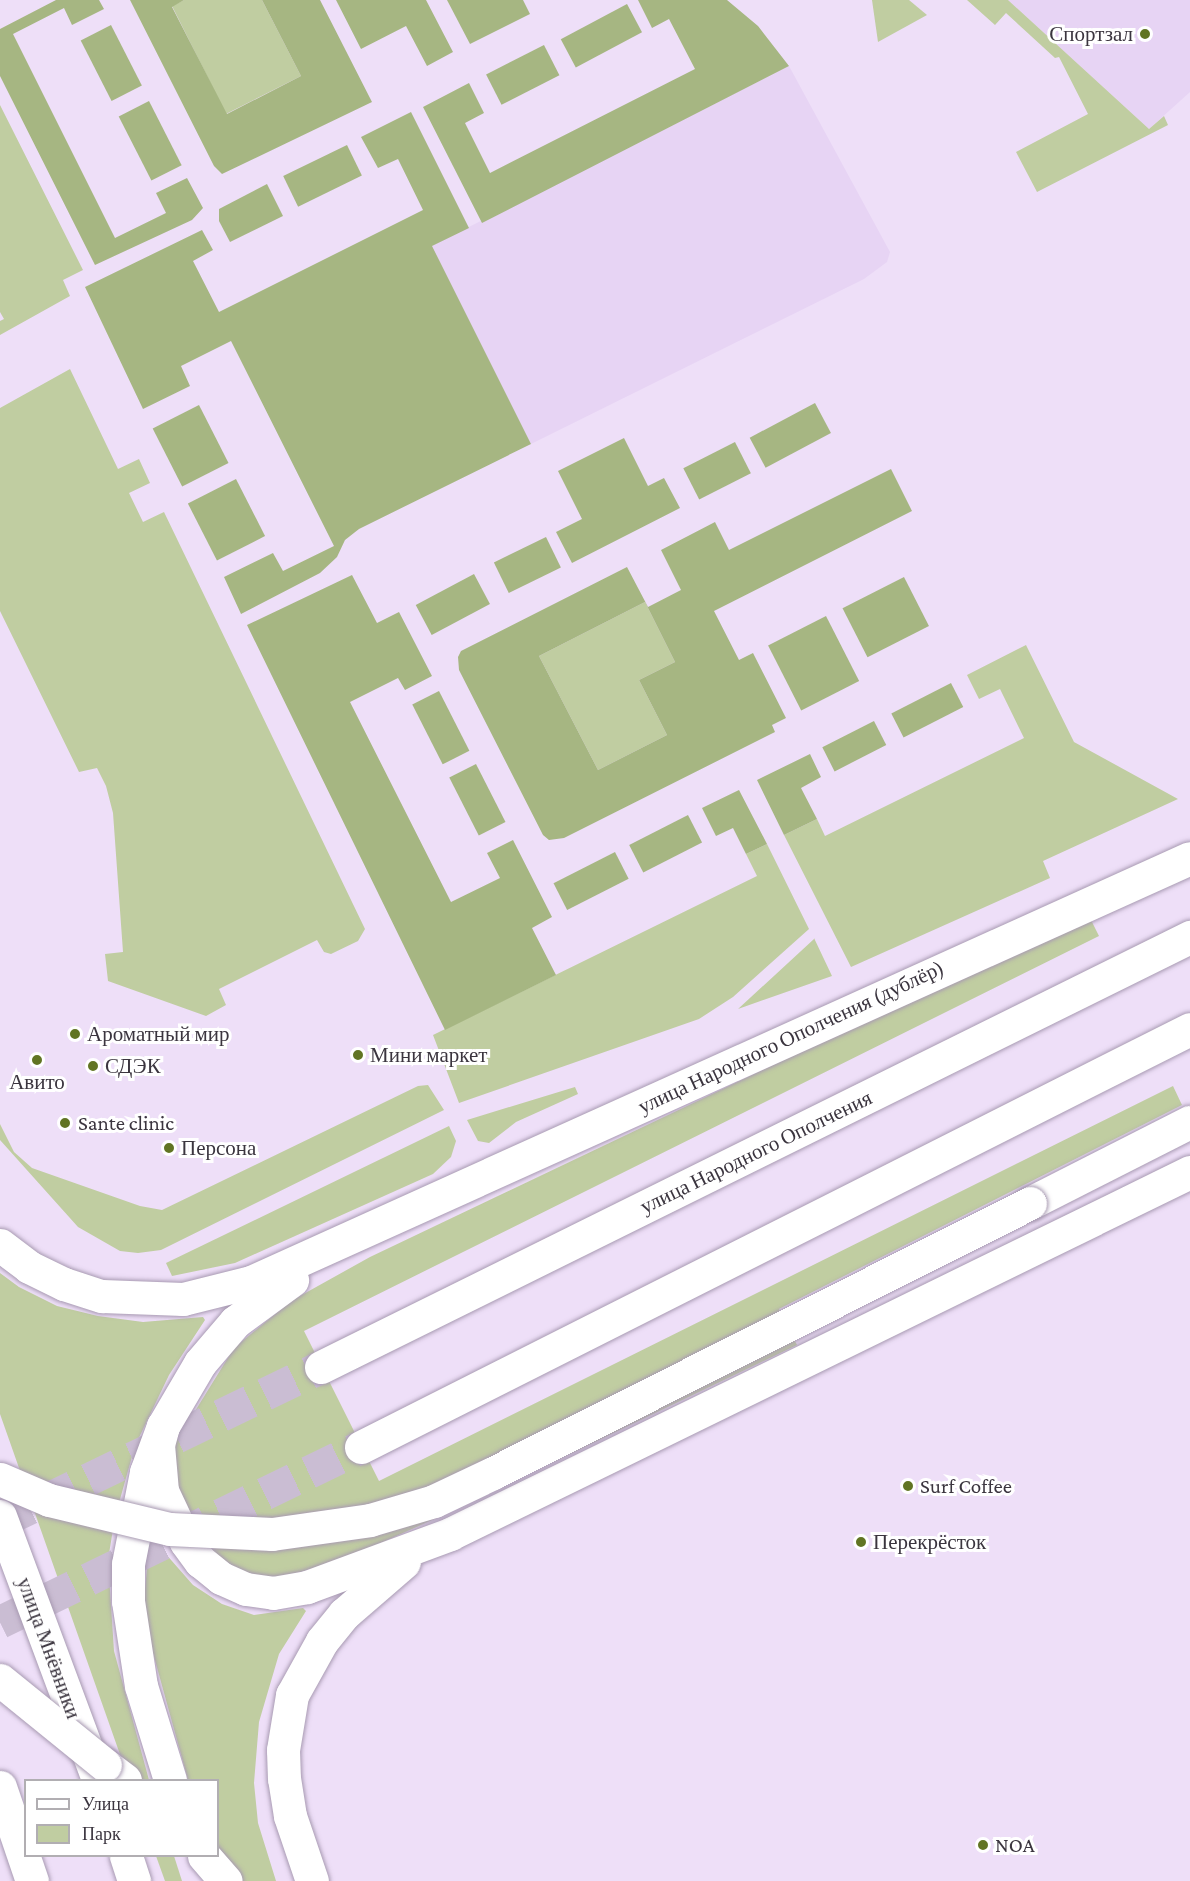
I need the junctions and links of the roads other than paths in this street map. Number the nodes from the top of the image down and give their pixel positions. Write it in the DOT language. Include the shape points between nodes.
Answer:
graph roads {
  1 [pos="1190,858"];
  2 [pos="1190,938"];
  3 [pos="1190,1029"];
  4 [pos="1190,1122"];
  5 [pos="1190,1172"];
  6 [pos="395,1221"];
  7 [pos="0,1245"];
  8 [pos="321,1367"];
  9 [pos="163,1426"];
  10 [pos="362,1447"];
  11 [pos="0,1479"];
  12 [pos="0,1516"];
  13 [pos="450,1534"];
  14 [pos="0,1680"];
  15 [pos="0,1707"];
  16 [pos="109,1775"];
  17 [pos="170,1779"];
  18 [pos="0,1788"];
  19 [pos="126,1857"];
  20 [pos="197,1857"];
  21 [pos="205,1857"];
  22 [pos="32,1881"];
  23 [pos="134,1881"];
  24 [pos="206,1881"];
  25 [pos="226,1881"];
  26 [pos="312,1881"];
  1 -- 6 [label="main road, улица Народного Ополчения (дублёр)" via="868,1000"];
  2 -- 8 [label="main road, улица Народного Ополчения"];
  3 -- 10 [label="main road"];
  4 -- 11 [label="main road, bridge" via="493,1473 434,1501 381,1517 272,1534 170,1529 49,1500"];
  5 -- 13 [label="main road"];
  6 -- 7 [label="main road" via="251,1282 183,1299 102,1296 29,1267"];
  6 -- 9 [label="main road" via="306,1270 235,1322 200,1363"];
  9 -- 13 [label="main road" via="158,1465 172,1517 200,1561 221,1578 246,1589 273,1593 307,1587"];
  9 -- 17 [label="main road" via="136,1514 128,1564 128,1601 141,1686"];
  12 -- 16 [label="main road, улица Мнёвники"];
  13 -- 26 [label="main road" via="390,1572 344,1614 322,1641 292,1695 283,1750 284,1779 293,1827"];
  14 -- 16 [label="main road, bridge"];
  15 -- 16 [label="main road, bridge"];
  18 -- 22 [label="main road"];
  19 -- 23 [label="main road"];
  20 -- 24 [label="main road"];
  21 -- 25 [label="main road"];
}
